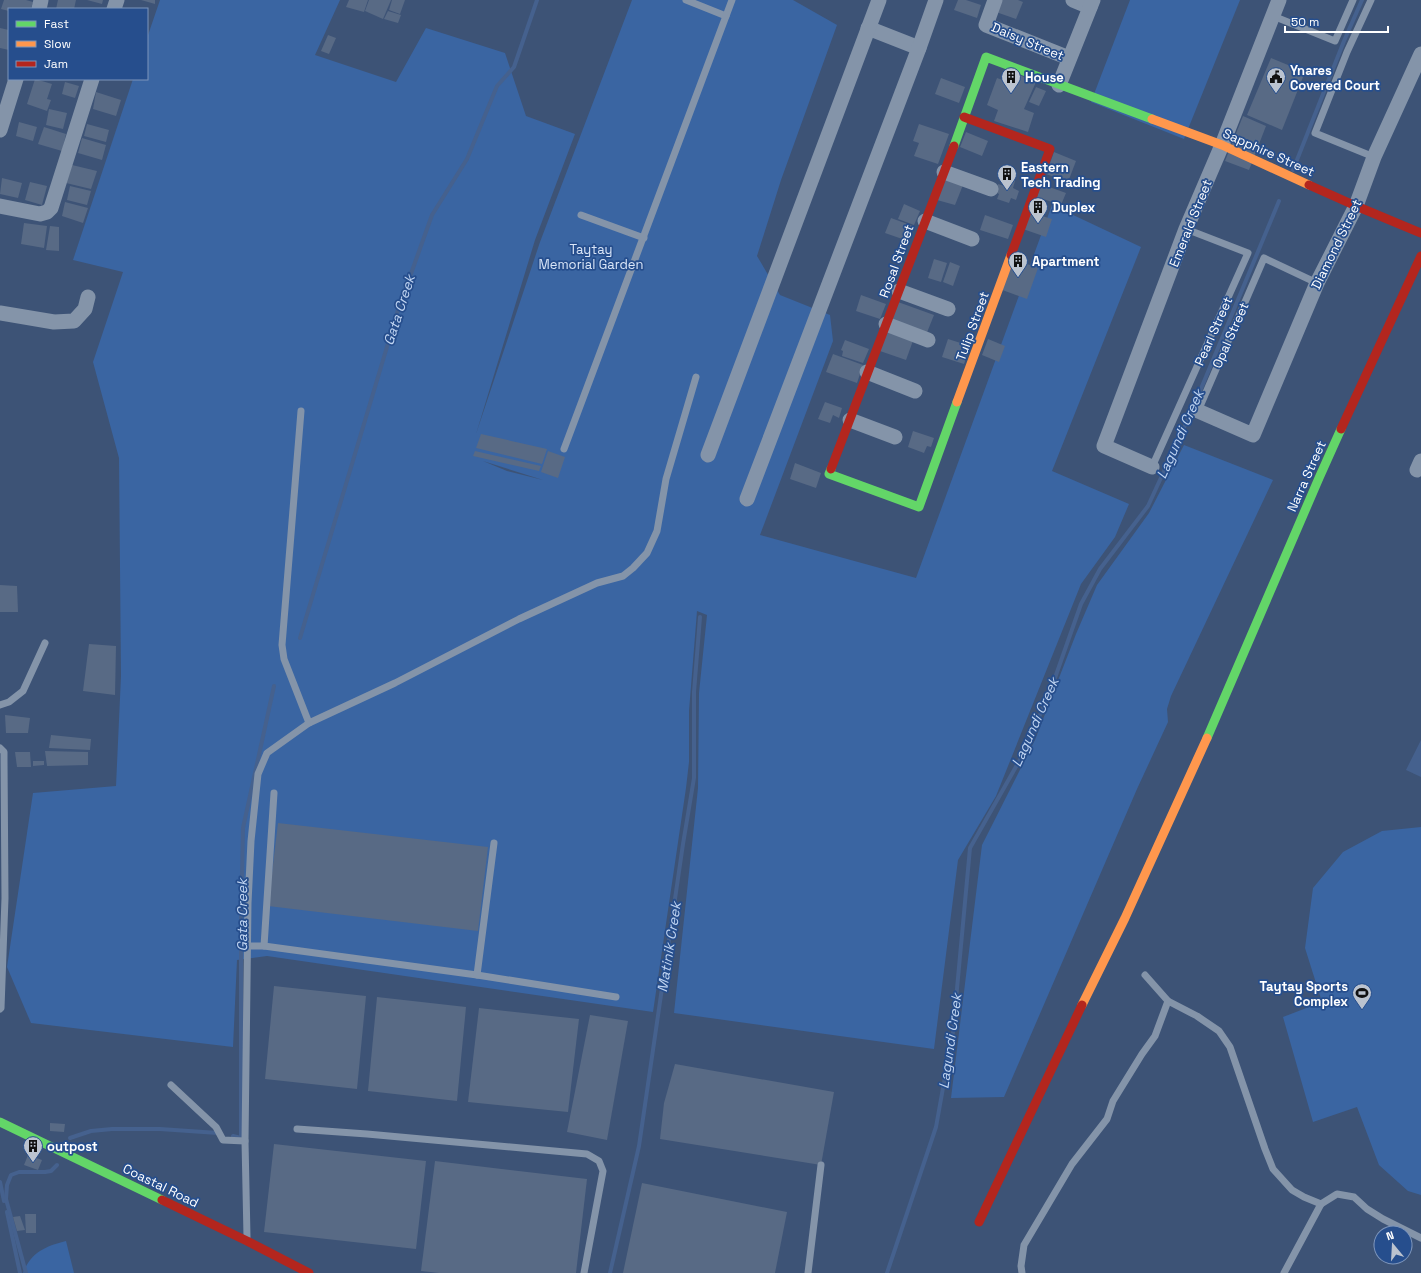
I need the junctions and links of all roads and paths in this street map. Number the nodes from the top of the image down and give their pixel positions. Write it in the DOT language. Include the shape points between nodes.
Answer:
graph roads {
  1 [pos="686,0"];
  2 [pos="732,0"];
  3 [pos="879,0"];
  4 [pos="936,0"];
  5 [pos="995,0"];
  6 [pos="1073,0"];
  7 [pos="1279,0"];
  8 [pos="1353,0"];
  9 [pos="1371,0"];
  10 [pos="1092,4"];
  11 [pos="726,16"];
  12 [pos="1273,16"];
  13 [pos="868,28"];
  14 [pos="919,48"];
  15 [pos="1421,54"];
  16 [pos="986,57"];
  17 [pos="1070,58"];
  18 [pos="16,80"];
  19 [pos="92,80"];
  20 [pos="1059,85"];
  21 [pos="964,117"];
  22 [pos="0,130"];
  23 [pos="1222,145"];
  24 [pos="1374,157"];
  25 [pos="944,172"];
  26 [pos="991,189"];
  27 [pos="0,206"];
  28 [pos="1356,206"];
  29 [pos="581,215"];
  30 [pos="925,221"];
  31 [pos="1186,229"];
  32 [pos="1421,233"];
  33 [pos="644,238"];
  34 [pos="972,239"];
  35 [pos="1420,259"];
  36 [pos="1317,284"];
  37 [pos="899,291"];
  38 [pos="88,297"];
  39 [pos="948,309"];
  40 [pos="0,313"];
  41 [pos="886,324"];
  42 [pos="928,340"];
  43 [pos="867,372"];
  44 [pos="696,377"];
  45 [pos="915,391"];
  46 [pos="301,411"];
  47 [pos="1198,411"];
  48 [pos="850,420"];
  49 [pos="1253,435"];
  50 [pos="895,437"];
  51 [pos="1104,446"];
  52 [pos="564,449"];
  53 [pos="708,455"];
  54 [pos="1152,466"];
  55 [pos="829,474"];
  56 [pos="747,499"];
  57 [pos="45,643"];
  58 [pos="0,705"];
  59 [pos="309,723"];
  60 [pos="0,748"];
  61 [pos="274,793"];
  62 [pos="494,843"];
  63 [pos="246,946"];
  64 [pos="264,946"];
  65 [pos="477,975"];
  66 [pos="1145,975"];
  67 [pos="616,997"];
  68 [pos="1168,1001"];
  69 [pos="0,1009"];
  70 [pos="171,1085"];
  71 [pos="0,1122"];
  72 [pos="297,1129"];
  73 [pos="245,1141"];
  74 [pos="821,1165"];
  75 [pos="1321,1204"];
  76 [pos="979,1222"];
  77 [pos="1421,1238"];
  78 [pos="248,1241"];
  79 [pos="309,1273"];
  80 [pos="584,1273"];
  81 [pos="808,1273"];
  82 [pos="1022,1273"];
  83 [pos="1284,1273"];
  1 -- 11 [label="lane"];
  2 -- 11 [label="lane"];
  3 -- 13 [label="street"];
  4 -- 14 [label="street"];
  5 -- 17 [label="street, Daisy Street" via="986,25"];
  6 -- 10 [label="street"];
  7 -- 12 [label="street, Emerald Street"];
  8 -- 12 [label="lane" via="1335,41"];
  9 -- 24 [label="lane" via="1315,133"];
  10 -- 17 [label="street"];
  11 -- 33 [label="lane"];
  12 -- 23 [label="street, Emerald Street"];
  13 -- 14 [label="street"];
  13 -- 53 [label="street"];
  14 -- 56 [label="street"];
  15 -- 24 [label="street, Diamond Street"];
  16 -- 20 [label="street, Sapphire Street"];
  16 -- 21 [label="street, Rosal Street"];
  17 -- 20 [label="street"];
  18 -- 22 [label="street"];
  19 -- 27 [label="street" via="51,208 40,214"];
  20 -- 23 [label="street, Sapphire Street"];
  21 -- 25 [label="street, Rosal Street"];
  21 -- 55 [label="street, Tulip Street" via="1050,149 919,507"];
  23 -- 28 [label="street, Sapphire Street"];
  23 -- 31 [label="street, Emerald Street"];
  24 -- 28 [label="street, Diamond Street"];
  25 -- 26 [label="street"];
  25 -- 30 [label="street, Rosal Street"];
  28 -- 32 [label="street, Sapphire Street"];
  28 -- 36 [label="street, Diamond Street"];
  29 -- 33 [label="lane"];
  30 -- 34 [label="street"];
  30 -- 37 [label="street, Rosal Street"];
  31 -- 51 [label="street, Emerald Street"];
  31 -- 54 [label="lane, Pearl Street" via="1248,253"];
  33 -- 52 [label="lane"];
  35 -- 76 [label="street, Narra Street" via="1318,478 1220,708 1128,912"];
  36 -- 47 [label="lane, Opal Street" via="1264,258"];
  36 -- 49 [label="street, Diamond Street"];
  37 -- 39 [label="street"];
  37 -- 41 [label="street, Rosal Street"];
  38 -- 40 [label="street" via="85,309 74,321 54,322"];
  41 -- 42 [label="street"];
  41 -- 43 [label="street, Rosal Street"];
  43 -- 45 [label="street"];
  43 -- 48 [label="street, Rosal Street"];
  44 -- 59 [label="lane" via="666,479 657,531 647,553 633,568 623,576 597,583 519,619 395,683"];
  46 -- 59 [label="lane" via="282,646 284,660"];
  47 -- 49 [label="street, Opal Street"];
  48 -- 50 [label="street"];
  48 -- 55 [label="street, Rosal Street"];
  51 -- 54 [label="street, Pearl Street"];
  57 -- 58 [label="lane" via="23,691 9,702"];
  59 -- 63 [label="lane" via="267,753 258,774 251,841"];
  60 -- 69 [label="lane" via="4,752 5,898"];
  61 -- 64 [label="lane"];
  62 -- 65 [label="lane"];
  63 -- 64 [label="lane"];
  63 -- 73 [label="lane"];
  64 -- 65 [label="lane"];
  65 -- 67 [label="lane"];
  66 -- 68 [label="lane"];
  68 -- 75 [label="lane" via="1219,1031 1230,1047 1272,1169 1292,1190"];
  68 -- 82 [label="lane" via="1155,1036 1114,1101 1107,1119 1072,1164 1024,1245"];
  70 -- 73 [label="lane" via="216,1127 223,1140"];
  71 -- 78 [label="street, Coastal Road"];
  72 -- 80 [label="lane" via="587,1154 599,1161 603,1171"];
  73 -- 78 [label="lane"];
  74 -- 81 [label="lane"];
  75 -- 77 [label="lane" via="1337,1194 1354,1197 1383,1219"];
  75 -- 83 [label="lane"];
  78 -- 79 [label="street, Coastal Road" via="285,1264"];
}
